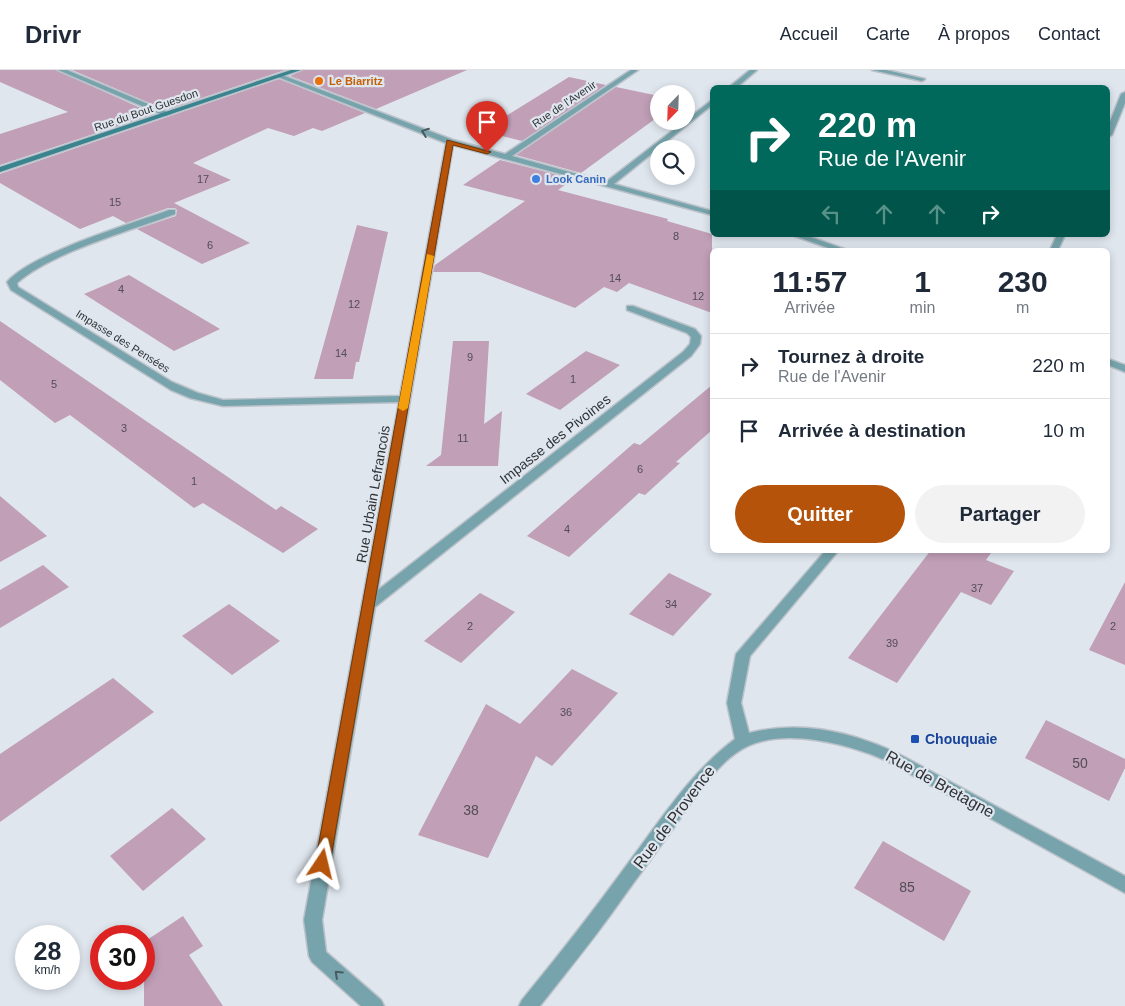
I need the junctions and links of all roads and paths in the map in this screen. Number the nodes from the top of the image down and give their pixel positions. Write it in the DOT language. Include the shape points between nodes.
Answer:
graph roads {
  1 [pos="61,70"];
  2 [pos="298,70"];
  3 [pos="634,70"];
  4 [pos="754,70"];
  5 [pos="875,70"];
  6 [pos="280,76"];
  7 [pos="922,79"];
  8 [pos="735,85"];
  9 [pos="1125,94"];
  10 [pos="710,104"];
  11 [pos="702,110"];
  12 [pos="710,112"];
  13 [pos="168,114"];
  14 [pos="1110,130"];
  15 [pos="450,142"];
  16 [pos="506,157"];
  17 [pos="0,170"];
  18 [pos="607,185"];
  19 [pos="172,212"];
  20 [pos="710,212"];
  21 [pos="802,237"];
  22 [pos="838,248"];
  23 [pos="630,308"];
  24 [pos="1110,363"];
  25 [pos="1125,369"];
  26 [pos="405,399"];
  27 [pos="830,553"];
  28 [pos="368,605"];
  29 [pos="743,741"];
  30 [pos="1125,885"];
  31 [pos="375,1006"];
  32 [pos="528,1006"];
  1 -- 13 [label="street"];
  2 -- 6 [label="street, Rue du Bout Guesdon"];
  3 -- 16 [label="street, Rue de l'Avenir"];
  4 -- 8 [label="street"];
  5 -- 7 [label="street"];
  6 -- 13 [label="street, Rue du Bout Guesdon"];
  15 -- 6 [label="street, one-way"];
  9 -- 14 [label="street"];
  10 -- 11 [label="street"];
  11 -- 12 [label="street"];
  11 -- 18 [label="street"];
  13 -- 17 [label="street, Rue du Bout Guesdon"];
  15 -- 16 [label="street"];
  15 -- 26 [label="street, Rue Urbain Lefrancois"];
  16 -- 18 [label="street"];
  18 -- 20 [label="street"];
  19 -- 26 [label="street, Impasse des Pensées" via="37,264 15,278 12,282 14,288 183,393 204,400 223,403"];
  21 -- 22 [label="street"];
  23 -- 28 [label="street, Impasse des Pivoines" via="691,331 696,336 695,344"];
  24 -- 25 [label="street"];
  26 -- 28 [label="street, Rue Urbain Lefrancois"];
  27 -- 29 [label="street" via="743,654 734,703"];
  31 -- 28 [label="street, Rue Urbain Lefrancois, one-way" via="318,956 312,920"];
  29 -- 30 [label="street, Rue de Bretagne" via="772,733 808,733 863,744"];
  29 -- 32 [label="street, Rue de Provence" via="718,760 694,787 583,939"];
}
